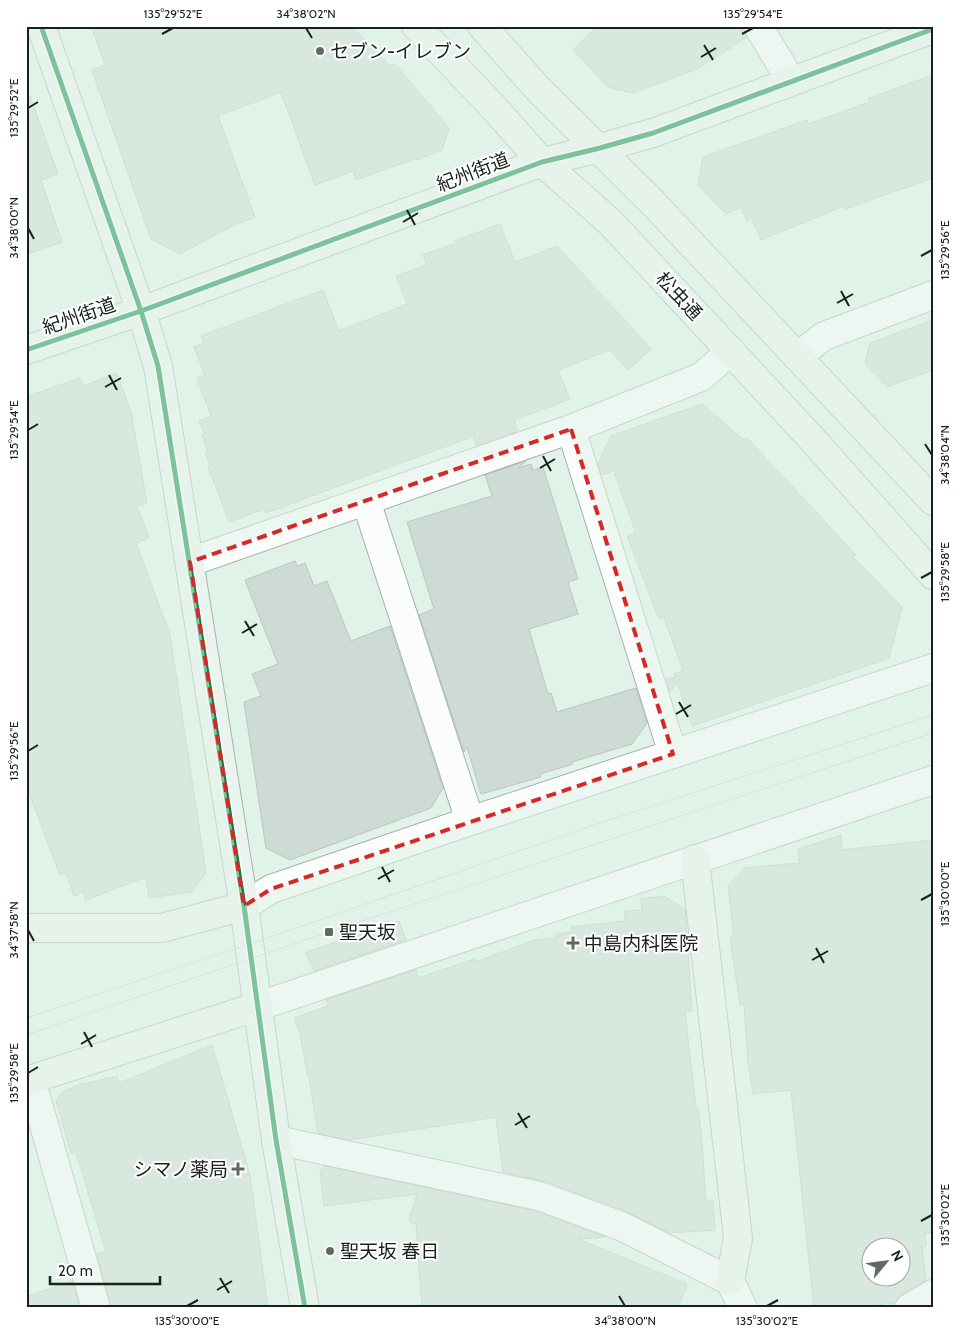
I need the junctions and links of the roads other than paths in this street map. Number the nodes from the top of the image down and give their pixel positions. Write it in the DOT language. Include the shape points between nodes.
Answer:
graph roads {
  1 [pos="41,26"];
  2 [pos="416,26"];
  3 [pos="482,26"];
  4 [pos="758,26"];
  5 [pos="933,28"];
  6 [pos="791,81"];
  7 [pos="600,148"];
  8 [pos="542,162"];
  9 [pos="933,295"];
  10 [pos="142,311"];
  11 [pos="26,350"];
  12 [pos="731,351"];
  13 [pos="798,356"];
  14 [pos="571,429"];
  15 [pos="366,501"];
  16 [pos="933,501"];
  17 [pos="190,562"];
  18 [pos="933,575"];
  19 [pos="933,668"];
  20 [pos="673,754"];
  21 [pos="933,780"];
  22 [pos="470,821"];
  23 [pos="695,859"];
  24 [pos="244,906"];
  25 [pos="26,928"];
  26 [pos="259,1006"];
  27 [pos="29,1080"];
  28 [pos="276,1140"];
  29 [pos="730,1281"];
  30 [pos="933,1294"];
  31 [pos="96,1308"];
  32 [pos="305,1308"];
  33 [pos="743,1308"];
  34 [pos="909,1308"];
  1 -- 10 [label="street"];
  2 -- 8 [label="street, 松虫通"];
  3 -- 7 [label="street" via="539,90"];
  4 -- 6 [label="street"];
  5 -- 6 [label="street, 紀州街道"];
  6 -- 7 [label="street, 紀州街道" via="653,133"];
  7 -- 8 [label="street, 紀州街道"];
  7 -- 13 [label="street"];
  8 -- 10 [label="street, 紀州街道"];
  8 -- 12 [label="street, 松虫通" via="611,223"];
  9 -- 13 [label="street" via="824,336"];
  10 -- 11 [label="street, 紀州街道"];
  10 -- 17 [label="street" via="158,366"];
  12 -- 14 [label="street" via="701,377"];
  12 -- 18 [label="street, 松虫通"];
  13 -- 16 [label="street"];
  14 -- 15 [label="street"];
  14 -- 20 [label="street"];
  15 -- 17 [label="street"];
  15 -- 22 [label="street"];
  17 -- 24 [label="street"];
  19 -- 20 [label="street"];
  20 -- 22 [label="street"];
  21 -- 23 [label="street"];
  22 -- 24 [label="street" via="271,889"];
  23 -- 26 [label="street"];
  23 -- 29 [label="street" via="738,1238"];
  24 -- 25 [label="street" via="162,928"];
  24 -- 26 [label="street"];
  26 -- 27 [label="street"];
  26 -- 28 [label="street"];
  27 -- 31 [label="street"];
  28 -- 29 [label="street" via="539,1196 621,1226"];
  28 -- 32 [label="street"];
  29 -- 33 [label="street"];
  30 -- 34 [label="street"];
}
